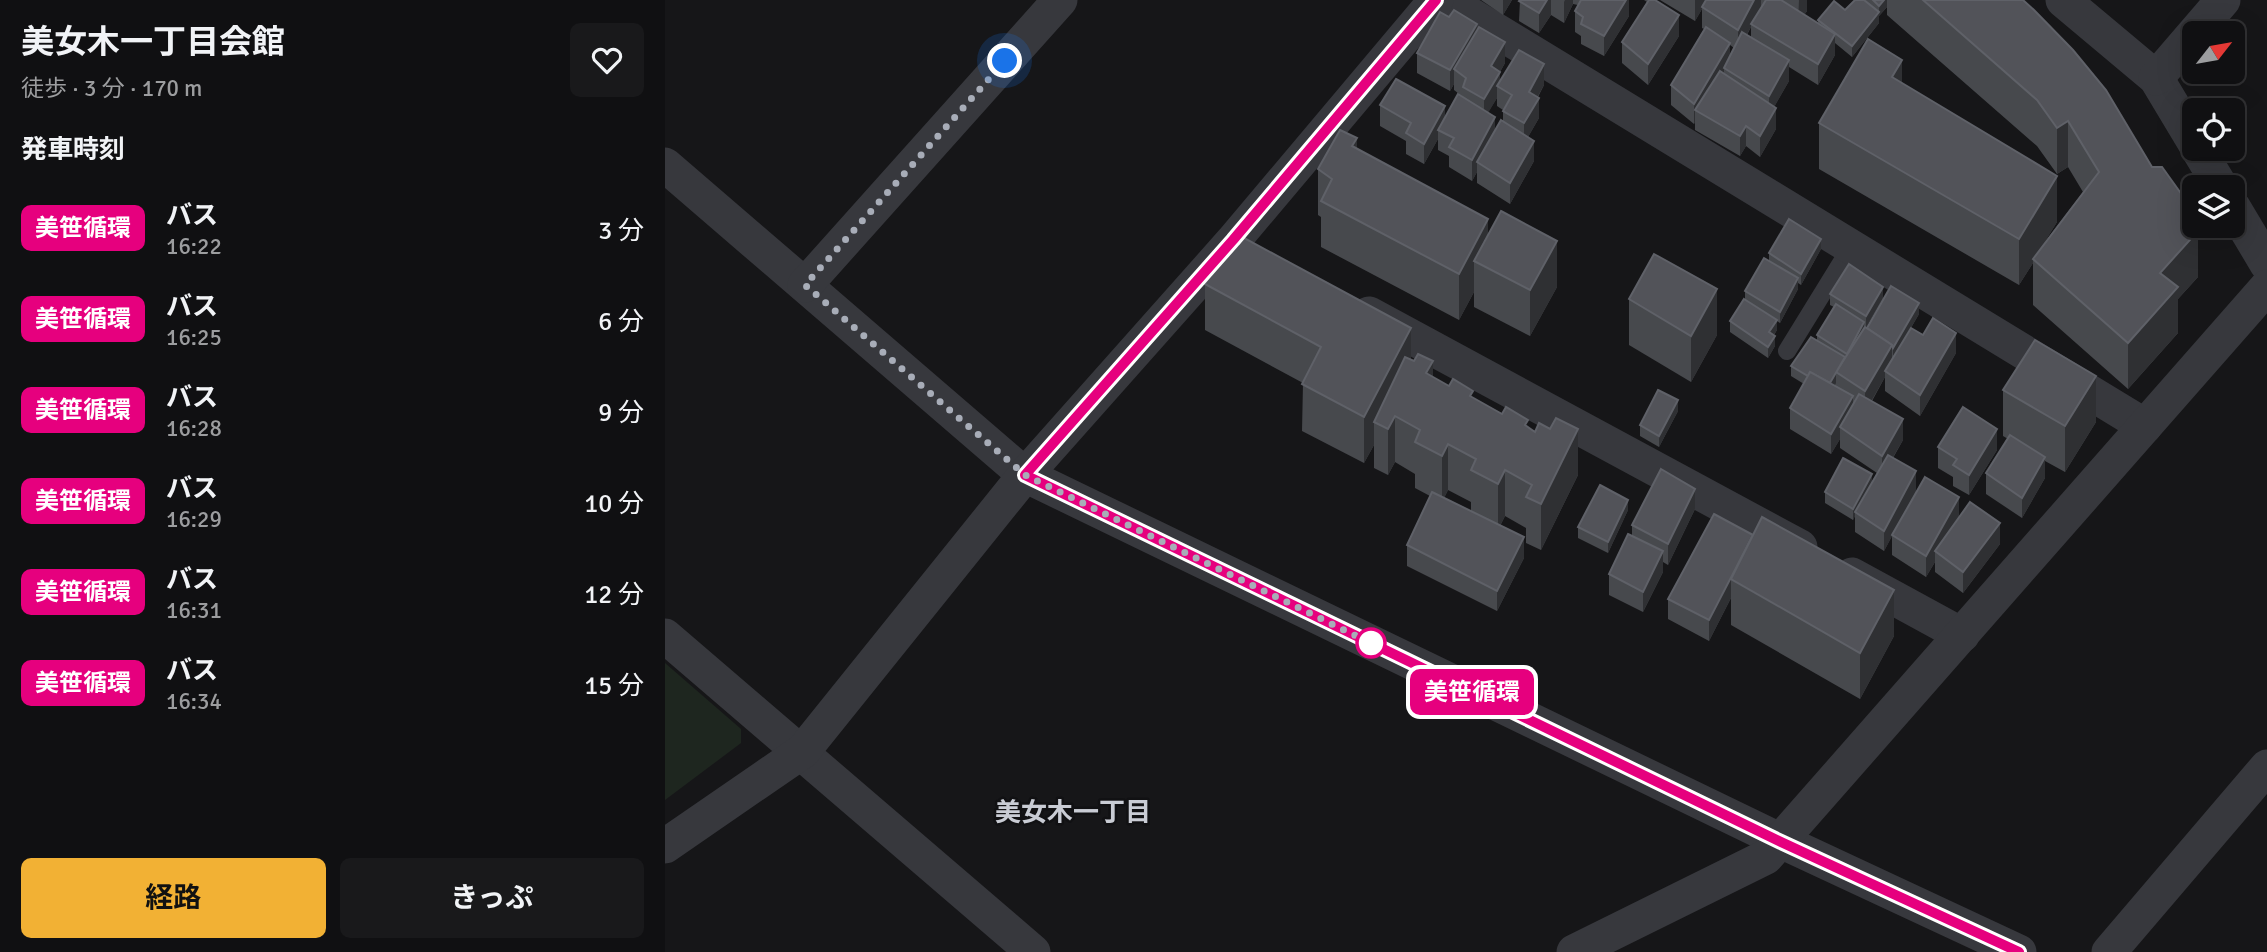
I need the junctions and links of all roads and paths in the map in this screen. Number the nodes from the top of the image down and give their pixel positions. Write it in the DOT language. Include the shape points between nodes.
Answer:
graph roads {
  1 [pos="1060,0"];
  2 [pos="1436,0"];
  3 [pos="1446,0"];
  4 [pos="2063,0"];
  5 [pos="2223,0"];
  6 [pos="2156,78"];
  7 [pos="2182,121"];
  8 [pos="665,165"];
  9 [pos="2245,227"];
  10 [pos="1850,247"];
  11 [pos="2267,264"];
  12 [pos="805,285"];
  13 [pos="2267,287"];
  14 [pos="1343,300"];
  15 [pos="1787,351"];
  16 [pos="2145,426"];
  17 [pos="1025,475"];
  18 [pos="1962,635"];
  19 [pos="665,636"];
  20 [pos="803,751"];
  21 [pos="2267,767"];
  22 [pos="1781,842"];
  23 [pos="665,846"];
  24 [pos="1033,952"];
  25 [pos="1574,952"];
  26 [pos="2019,952"];
  27 [pos="2109,952"];
  1 -- 12 [label="street"];
  2 -- 17 [label="street" via="1245,247"];
  3 -- 10 [label="street"];
  4 -- 6 [label="street"];
  5 -- 6 [label="street"];
  6 -- 7 [label="street"];
  8 -- 12 [label="street"];
  9 -- 11 [label="street"];
  10 -- 15 [label="lane"];
  10 -- 16 [label="street"];
  12 -- 17 [label="street"];
  13 -- 16 [label="street"];
  14 -- 18 [label="street"];
  16 -- 18 [label="street"];
  17 -- 20 [label="street"];
  17 -- 22 [label="street"];
  18 -- 22 [label="street"];
  19 -- 20 [label="street"];
  20 -- 23 [label="street"];
  20 -- 24 [label="street"];
  21 -- 27 [label="street"];
  22 -- 25 [label="street" via="1766,857"];
  22 -- 26 [label="street"];
}
